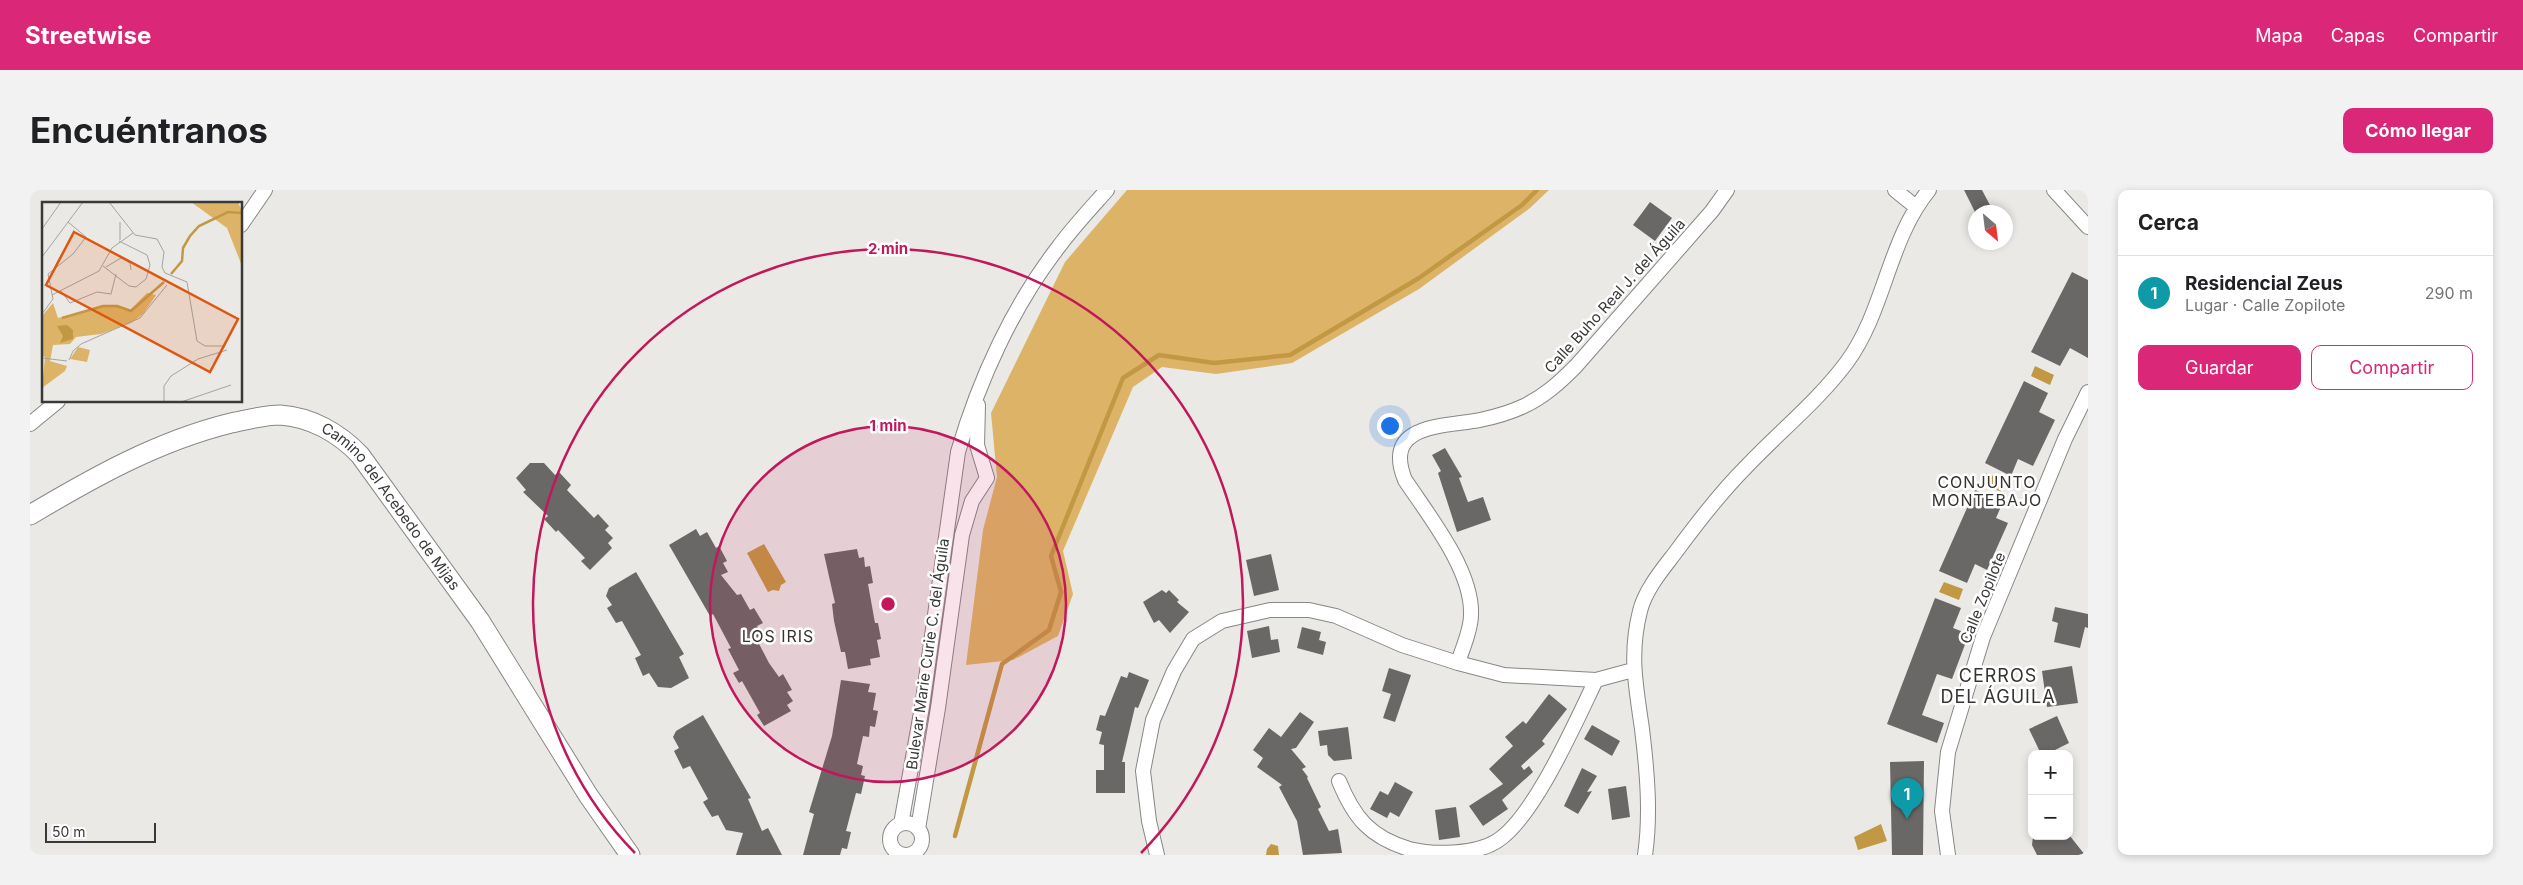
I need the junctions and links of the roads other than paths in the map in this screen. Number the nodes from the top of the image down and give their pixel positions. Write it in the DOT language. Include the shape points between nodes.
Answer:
graph roads {
  1 [pos="265,190"];
  2 [pos="1106,190"];
  3 [pos="1727,190"];
  4 [pos="1894,190"];
  5 [pos="1929,190"];
  6 [pos="2054,190"];
  7 [pos="1916,207"];
  8 [pos="242,224"];
  9 [pos="2088,227"];
  10 [pos="2088,392"];
  11 [pos="978,396"];
  12 [pos="57,402"];
  13 [pos="30,424"];
  14 [pos="985,470"];
  15 [pos="954,476"];
  16 [pos="982,488"];
  17 [pos="30,515"];
  18 [pos="1458,663"];
  19 [pos="1633,670"];
  20 [pos="1596,680"];
  21 [pos="1338,781"];
  22 [pos="902,824"];
  23 [pos="918,829"];
  24 [pos="895,853"];
  25 [pos="912,854"];
  26 [pos="630,855"];
  27 [pos="1156,855"];
  28 [pos="1646,855"];
  29 [pos="1948,855"];
  1 -- 8 [label="street"];
  2 -- 11 [label="street, Bulevar Marie Curie C. del Águila" via="1034,282 993,358"];
  3 -- 18 [label="street, Calle Buho Real J. del Águila" via="1706,219 1553,389 1524,406 1481,420 1421,429 1408,438 1401,452 1400,466 1405,480 1461,570 1469,596 1471,616"];
  4 -- 7 [label="street"];
  5 -- 7 [label="street"];
  6 -- 9 [label="street"];
  7 -- 19 [label="street" via="1865,329 1848,361 1744,468 1657,578 1640,609"];
  10 -- 29 [label="street, Calle Zopilote" via="1983,637 1948,752 1942,811"];
  11 -- 14 [label="street, Bulevar Marie Curie C. del Águila" via="978,445"];
  11 -- 15 [label="street, Bulevar Marie Curie C. del Águila" via="965,428"];
  12 -- 13 [label="street"];
  14 -- 15 [label="street" via="969,461 963,463"];
  14 -- 16 [label="street, Bulevar Marie Curie C. del Águila" via="987,478"];
  15 -- 16 [label="street" via="964,492"];
  15 -- 22 [label="street, Bulevar Marie Curie C. del Águila"];
  16 -- 23 [label="street, Bulevar Marie Curie C. del Águila" via="972,501 962,534"];
  17 -- 26 [label="street, Camino del Acebedo de Mijas" via="78,486 155,447 212,428 279,415 300,418 335,434 360,455 480,621 588,795"];
  18 -- 20 [label="street" via="1504,674"];
  18 -- 27 [label="street" via="1402,645 1336,616 1309,610 1270,610 1222,621 1193,639 1174,671 1153,720 1143,770"];
  19 -- 20 [label="street"];
  19 -- 28 [label="street" via="1647,788"];
  20 -- 21 [label="street" via="1544,782 1517,822 1497,842 1472,851 1448,854 1416,852 1386,842 1349,807"];
  22 -- 23 [label="street" via="912,824"];
  22 -- 24 [label="street" via="890,835"];
  23 -- 25 [label="street" via="922,843"];
  24 -- 25 [label="street"];
}
